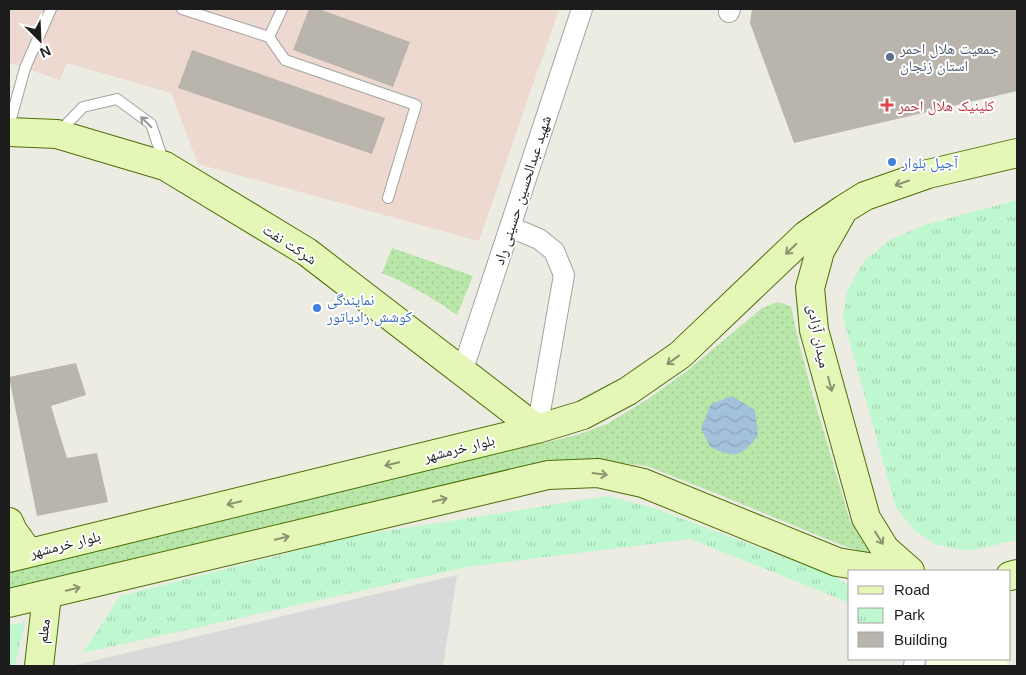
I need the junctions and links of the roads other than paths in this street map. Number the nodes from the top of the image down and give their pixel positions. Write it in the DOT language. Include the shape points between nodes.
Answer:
graph roads {
  1 [pos="51,9"];
  2 [pos="182,9"];
  3 [pos="282,9"];
  4 [pos="582,9"];
  5 [pos="268,37"];
  6 [pos="9,126"];
  7 [pos="9,132"];
  8 [pos="58,134"];
  9 [pos="1017,153"];
  10 [pos="165,166"];
  11 [pos="388,198"];
  12 [pos="844,209"];
  13 [pos="510,227"];
  14 [pos="462,372"];
  15 [pos="537,429"];
  16 [pos="9,522"];
  17 [pos="19,556"];
  18 [pos="887,570"];
  19 [pos="909,570"];
  20 [pos="47,595"];
  21 [pos="9,604"];
  22 [pos="39,666"];
  1 -- 6 [label="lane" via="25,68"];
  2 -- 5 [label="lane"];
  3 -- 5 [label="lane"];
  4 -- 13 [label="street, شهید عبدالحسین حسینی راد"];
  5 -- 11 [label="lane" via="285,60 416,105"];
  7 -- 8 [label="main road, شرکت نفت"];
  8 -- 10 [label="main road, شرکت نفت"];
  10 -- 8 [label="lane, one-way" via="151,124 117,99 83,107"];
  9 -- 12 [label="main road, میدان آزادی, one-way" via="928,174 865,196"];
  10 -- 14 [label="main road, شرکت نفت" via="306,252"];
  12 -- 15 [label="main road, بلوار خرمشهر, one-way" via="806,235 680,354 628,391 583,415"];
  12 -- 19 [label="main road, میدان آزادی, one-way" via="820,251 810,288 814,330 866,518 885,549"];
  13 -- 14 [label="street, شهید عبدالحسین حسینی راد"];
  13 -- 15 [label="street" via="538,239 554,251 564,275"];
  14 -- 15 [label="main road, شرکت نفت"];
  15 -- 17 [label="main road, بلوار خرمشهر, one-way"];
  16 -- 17 [label="main road"];
  20 -- 18 [label="main road, one-way" via="548,474 573,473 598,473 643,483 837,562"];
  20 -- 21 [label="main road"];
  20 -- 22 [label="main road, معلم"];
}
